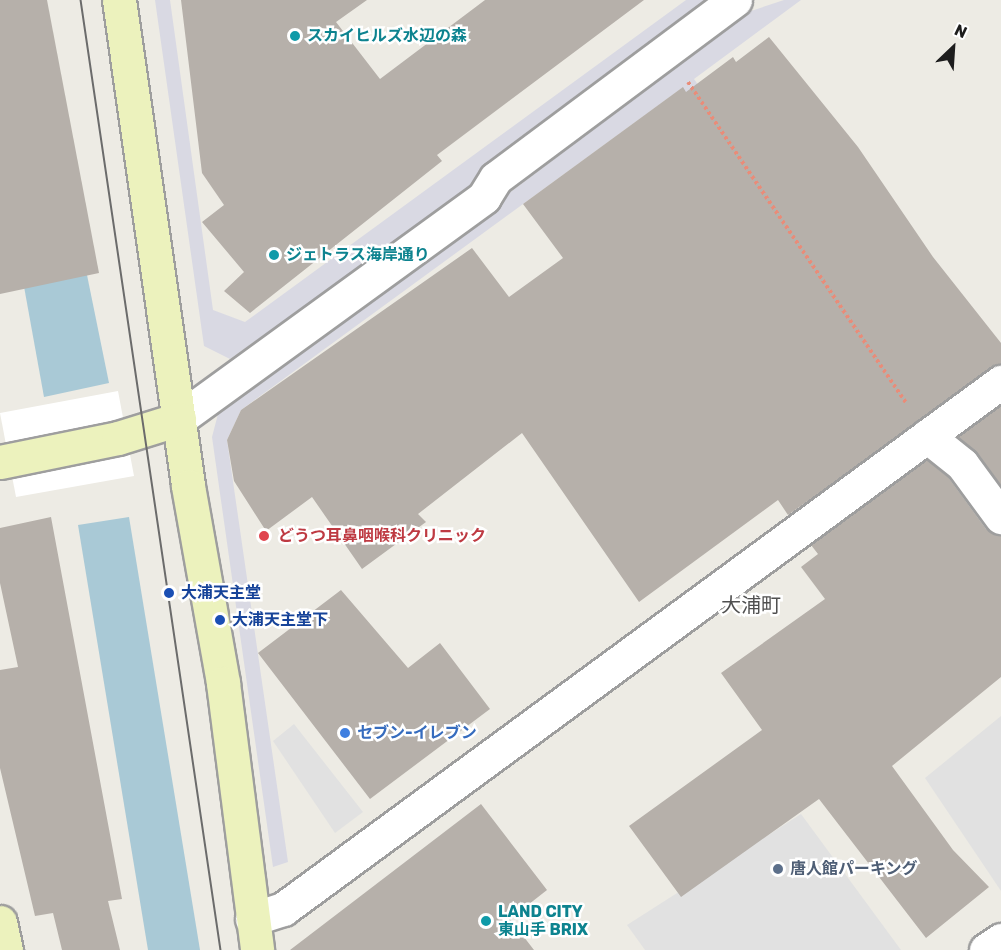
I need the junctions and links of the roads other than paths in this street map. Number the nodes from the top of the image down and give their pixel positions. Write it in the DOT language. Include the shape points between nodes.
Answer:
graph roads {
  1 [pos="119,0"];
  2 [pos="735,0"];
  3 [pos="1001,382"];
  4 [pos="179,419"];
  5 [pos="927,435"];
  6 [pos="0,462"];
  7 [pos="1001,517"];
  8 [pos="0,922"];
  9 [pos="254,935"];
  10 [pos="1001,939"];
  11 [pos="6,950"];
  12 [pos="986,950"];
  1 -- 4 [label="street"];
  2 -- 4 [label="street" via="496,178 484,197"];
  3 -- 5 [label="street"];
  4 -- 6 [label="street"];
  4 -- 9 [label="street" via="223,683"];
  5 -- 7 [label="street" via="962,464"];
  5 -- 9 [label="street" via="283,909"];
  8 -- 11 [label="street"];
  10 -- 12 [label="street"];
}
